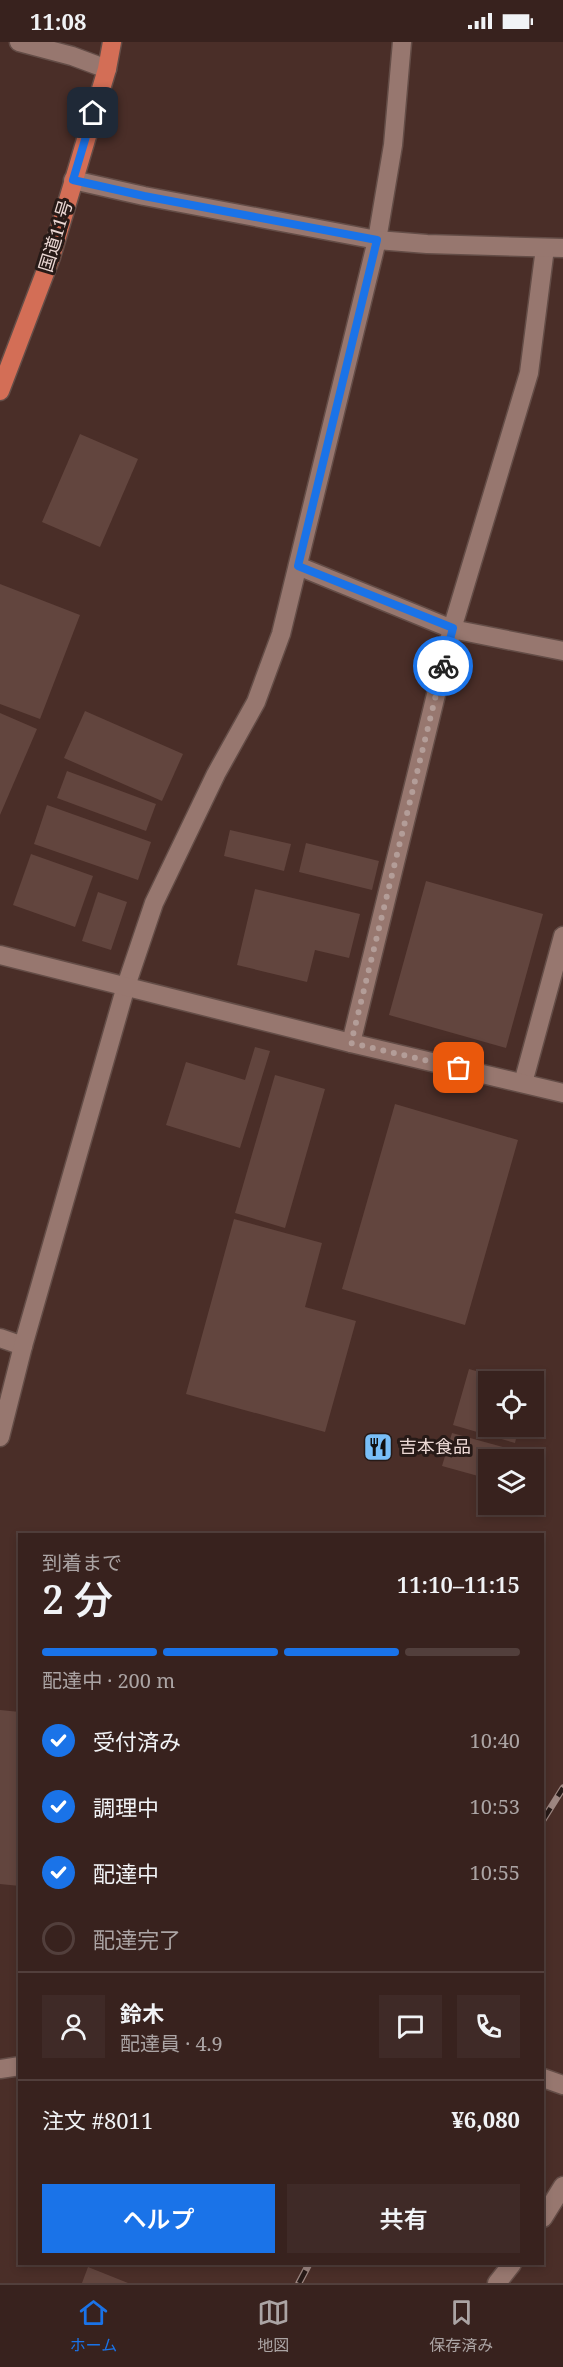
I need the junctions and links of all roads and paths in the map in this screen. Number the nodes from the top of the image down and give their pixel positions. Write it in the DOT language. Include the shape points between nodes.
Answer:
graph roads {
  1 [pos="19,42"];
  2 [pos="112,42"];
  3 [pos="402,42"];
  4 [pos="107,69"];
  5 [pos="73,180"];
  6 [pos="377,240"];
  7 [pos="554,248"];
  8 [pos="0,391"];
  9 [pos="298,566"];
  10 [pos="453,628"];
  11 [pos="563,651"];
  12 [pos="563,936"];
  13 [pos="0,955"];
  14 [pos="126,986"];
  15 [pos="351,1043"];
  16 [pos="523,1083"];
  17 [pos="563,1093"];
  18 [pos="0,1338"];
  19 [pos="23,1346"];
  20 [pos="0,1437"];
  21 [pos="18,2066"];
  22 [pos="0,2069"];
  23 [pos="544,2079"];
  24 [pos="563,2085"];
  25 [pos="563,2186"];
  26 [pos="544,2216"];
  27 [pos="511,2265"];
  28 [pos="497,2283"];
  1 -- 4 [label="street"];
  2 -- 4 [label="highway, 国道11号"];
  3 -- 6 [label="street" via="393,145"];
  4 -- 5 [label="highway, 国道11号"];
  5 -- 6 [label="street"];
  5 -- 8 [label="highway, 国道11号" via="51,257"];
  6 -- 7 [label="street"];
  6 -- 9 [label="street"];
  7 -- 10 [label="street" via="530,373"];
  9 -- 10 [label="street"];
  9 -- 14 [label="street" via="281,634 256,702 216,774 154,903"];
  10 -- 11 [label="street"];
  10 -- 15 [label="street"];
  12 -- 16 [label="street"];
  13 -- 14 [label="street"];
  14 -- 15 [label="street"];
  14 -- 19 [label="street"];
  15 -- 16 [label="street"];
  16 -- 17 [label="street"];
  18 -- 19 [label="street"];
  19 -- 20 [label="street"];
  21 -- 22 [label="street"];
  23 -- 24 [label="street"];
  25 -- 26 [label="street"];
  27 -- 28 [label="street"];
}
